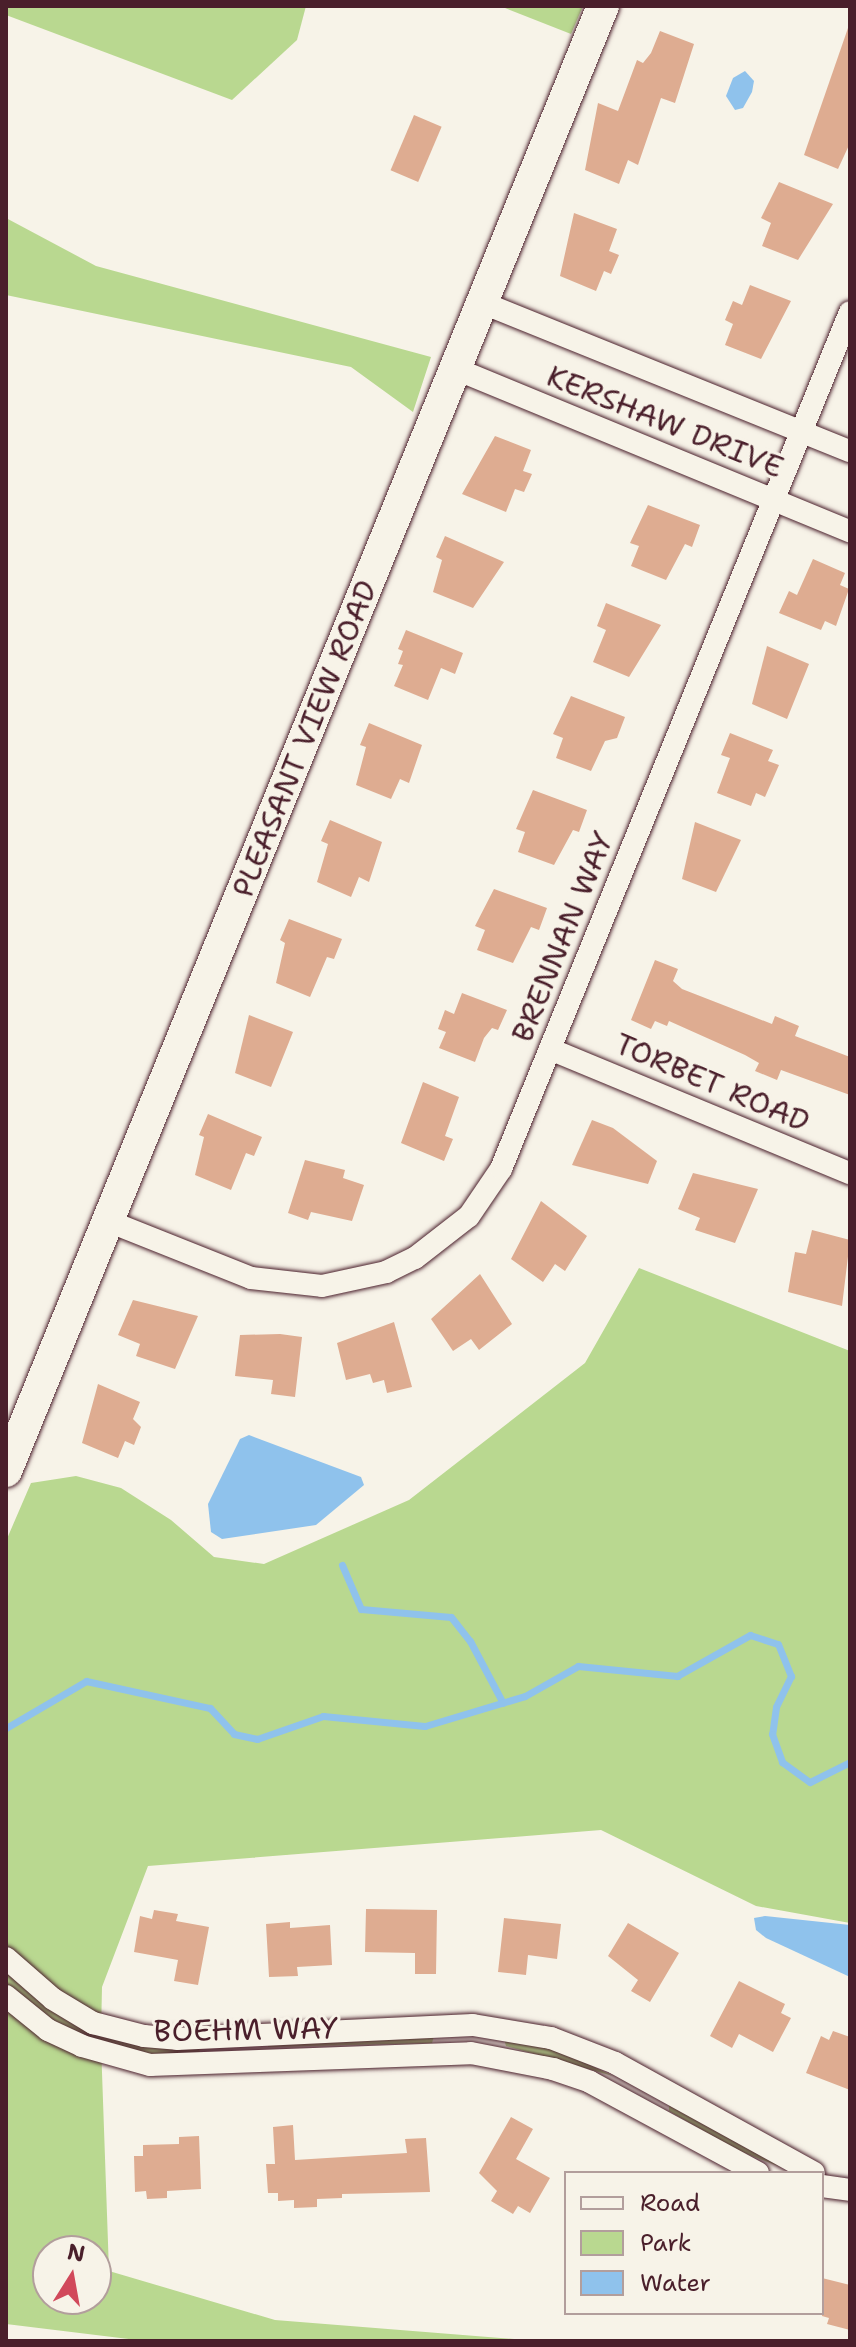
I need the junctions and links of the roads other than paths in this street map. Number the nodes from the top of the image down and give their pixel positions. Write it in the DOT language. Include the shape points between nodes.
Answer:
graph roads {
  1 [pos="603,6"];
  2 [pos="483,303"];
  3 [pos="850,312"];
  4 [pos="456,369"];
  5 [pos="801,432"];
  6 [pos="850,451"];
  7 [pos="774,500"];
  8 [pos="850,531"];
  9 [pos="550,1049"];
  10 [pos="850,1173"];
  11 [pos="108,1221"];
  12 [pos="6,1471"];
  13 [pos="6,1958"];
  14 [pos="6,1996"];
  15 [pos="57,2002"];
  16 [pos="41,2025"];
  17 [pos="454,2026"];
  18 [pos="461,2053"];
  19 [pos="635,2074"];
  20 [pos="627,2102"];
  21 [pos="754,2171"];
  22 [pos="810,2171"];
  1 -- 2 [label="street, PLEASANT VIEW ROAD"];
  2 -- 4 [label="street, PLEASANT VIEW ROAD"];
  2 -- 5 [label="street, KERSHAW DRIVE"];
  3 -- 5 [label="street, BRENNAN WAY"];
  4 -- 7 [label="street, KERSHAW DRIVE"];
  4 -- 11 [label="street, PLEASANT VIEW ROAD"];
  5 -- 6 [label="street, KERSHAW DRIVE"];
  5 -- 7 [label="street, BRENNAN WAY"];
  7 -- 8 [label="street, KERSHAW DRIVE"];
  7 -- 9 [label="street, BRENNAN WAY"];
  9 -- 10 [label="street, TORBET ROAD"];
  9 -- 11 [label="street, BRENNAN WAY" via="501,1169 478,1204 445,1237 386,1272 322,1286 288,1286 212,1264"];
  11 -- 12 [label="street, PLEASANT VIEW ROAD"];
  13 -- 15 [label="street, BOEHM WAY"];
  14 -- 16 [label="street, BOEHM WAY"];
  15 -- 16 [label="street"];
  15 -- 17 [label="street, BOEHM WAY" via="93,2023 177,2039"];
  16 -- 18 [label="street, BOEHM WAY" via="82,2046 150,2065"];
  17 -- 18 [label="street"];
  17 -- 19 [label="street, BOEHM WAY" via="551,2038"];
  18 -- 20 [label="street, BOEHM WAY" via="553,2069"];
  19 -- 20 [label="street"];
  19 -- 22 [label="street, BOEHM WAY"];
  20 -- 21 [label="street, BOEHM WAY"];
}
